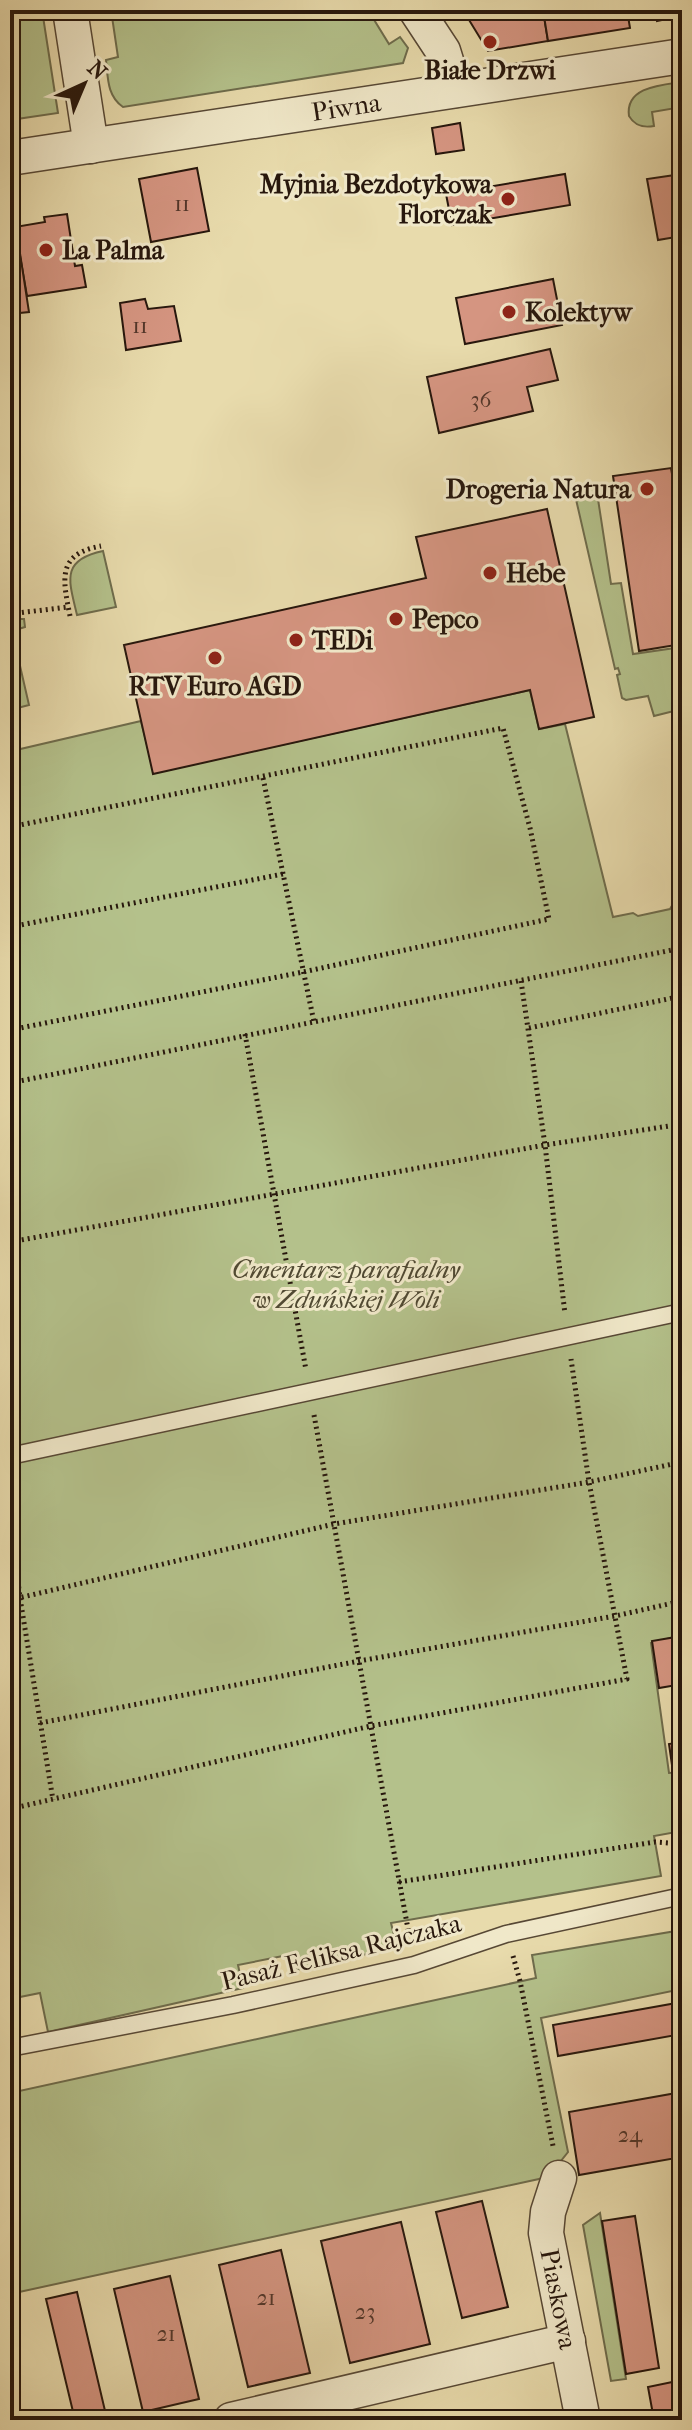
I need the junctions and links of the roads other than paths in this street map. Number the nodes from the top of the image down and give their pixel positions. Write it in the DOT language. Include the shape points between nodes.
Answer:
graph roads {
  1 [pos="70,10"];
  2 [pos="416,10"];
  3 [pos="682,56"];
  4 [pos="455,90"];
  5 [pos="91,146"];
  6 [pos="10,158"];
  7 [pos="682,1312"];
  8 [pos="10,1456"];
  9 [pos="682,1896"];
  10 [pos="10,2048"];
  11 [pos="559,2178"];
  12 [pos="568,2341"];
  13 [pos="231,2420"];
  14 [pos="583,2420"];
  1 -- 5 [label="street"];
  2 -- 4 [label="street" via="443,51"];
  3 -- 4 [label="street, Piwna"];
  4 -- 5 [label="street, Piwna"];
  5 -- 6 [label="street, Piwna"];
  7 -- 8 [label="lane"];
  9 -- 10 [label="lane, Pasaż Feliksa Rajczaka" via="506,1934 414,1965"];
  11 -- 12 [label="street, Piaskowa" via="546,2233"];
  12 -- 13 [label="street"];
  12 -- 14 [label="street, Piaskowa"];
}
